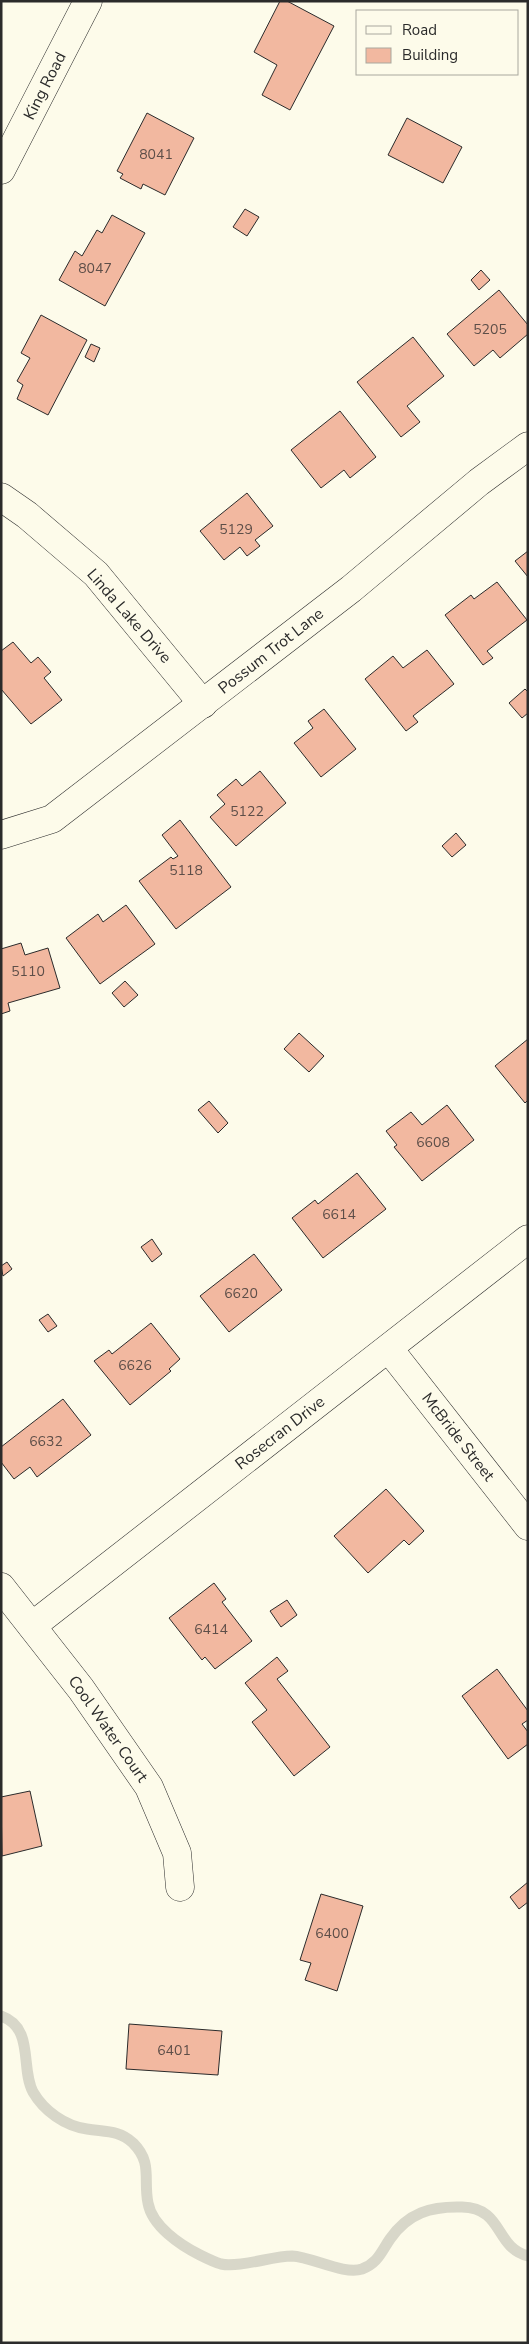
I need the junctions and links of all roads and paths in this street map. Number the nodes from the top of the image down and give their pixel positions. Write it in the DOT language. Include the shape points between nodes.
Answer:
graph roads {
  1 [pos="88,1"];
  2 [pos="1,170"];
  3 [pos="528,446"];
  4 [pos="1,496"];
  5 [pos="203,704"];
  6 [pos="1,835"];
  7 [pos="528,1239"];
  8 [pos="389,1348"];
  9 [pos="528,1526"];
  10 [pos="1,1587"];
  11 [pos="32,1626"];
  12 [pos="180,1887"];
  1 -- 2 [label="street, King Road"];
  3 -- 5 [label="street, Possum Trot Lane" via="478,482 351,589"];
  4 -- 5 [label="street, Linda Lake Drive" via="96,574"];
  5 -- 6 [label="street, Possum Trot Lane" via="52,819"];
  7 -- 8 [label="street, Rosecran Drive"];
  8 -- 9 [label="street, McBride Street"];
  8 -- 11 [label="street, Rosecran Drive"];
  10 -- 11 [label="street, Cool Water Court"];
  11 -- 12 [label="street, Cool Water Court" via="149,1787 177,1853"];
}
